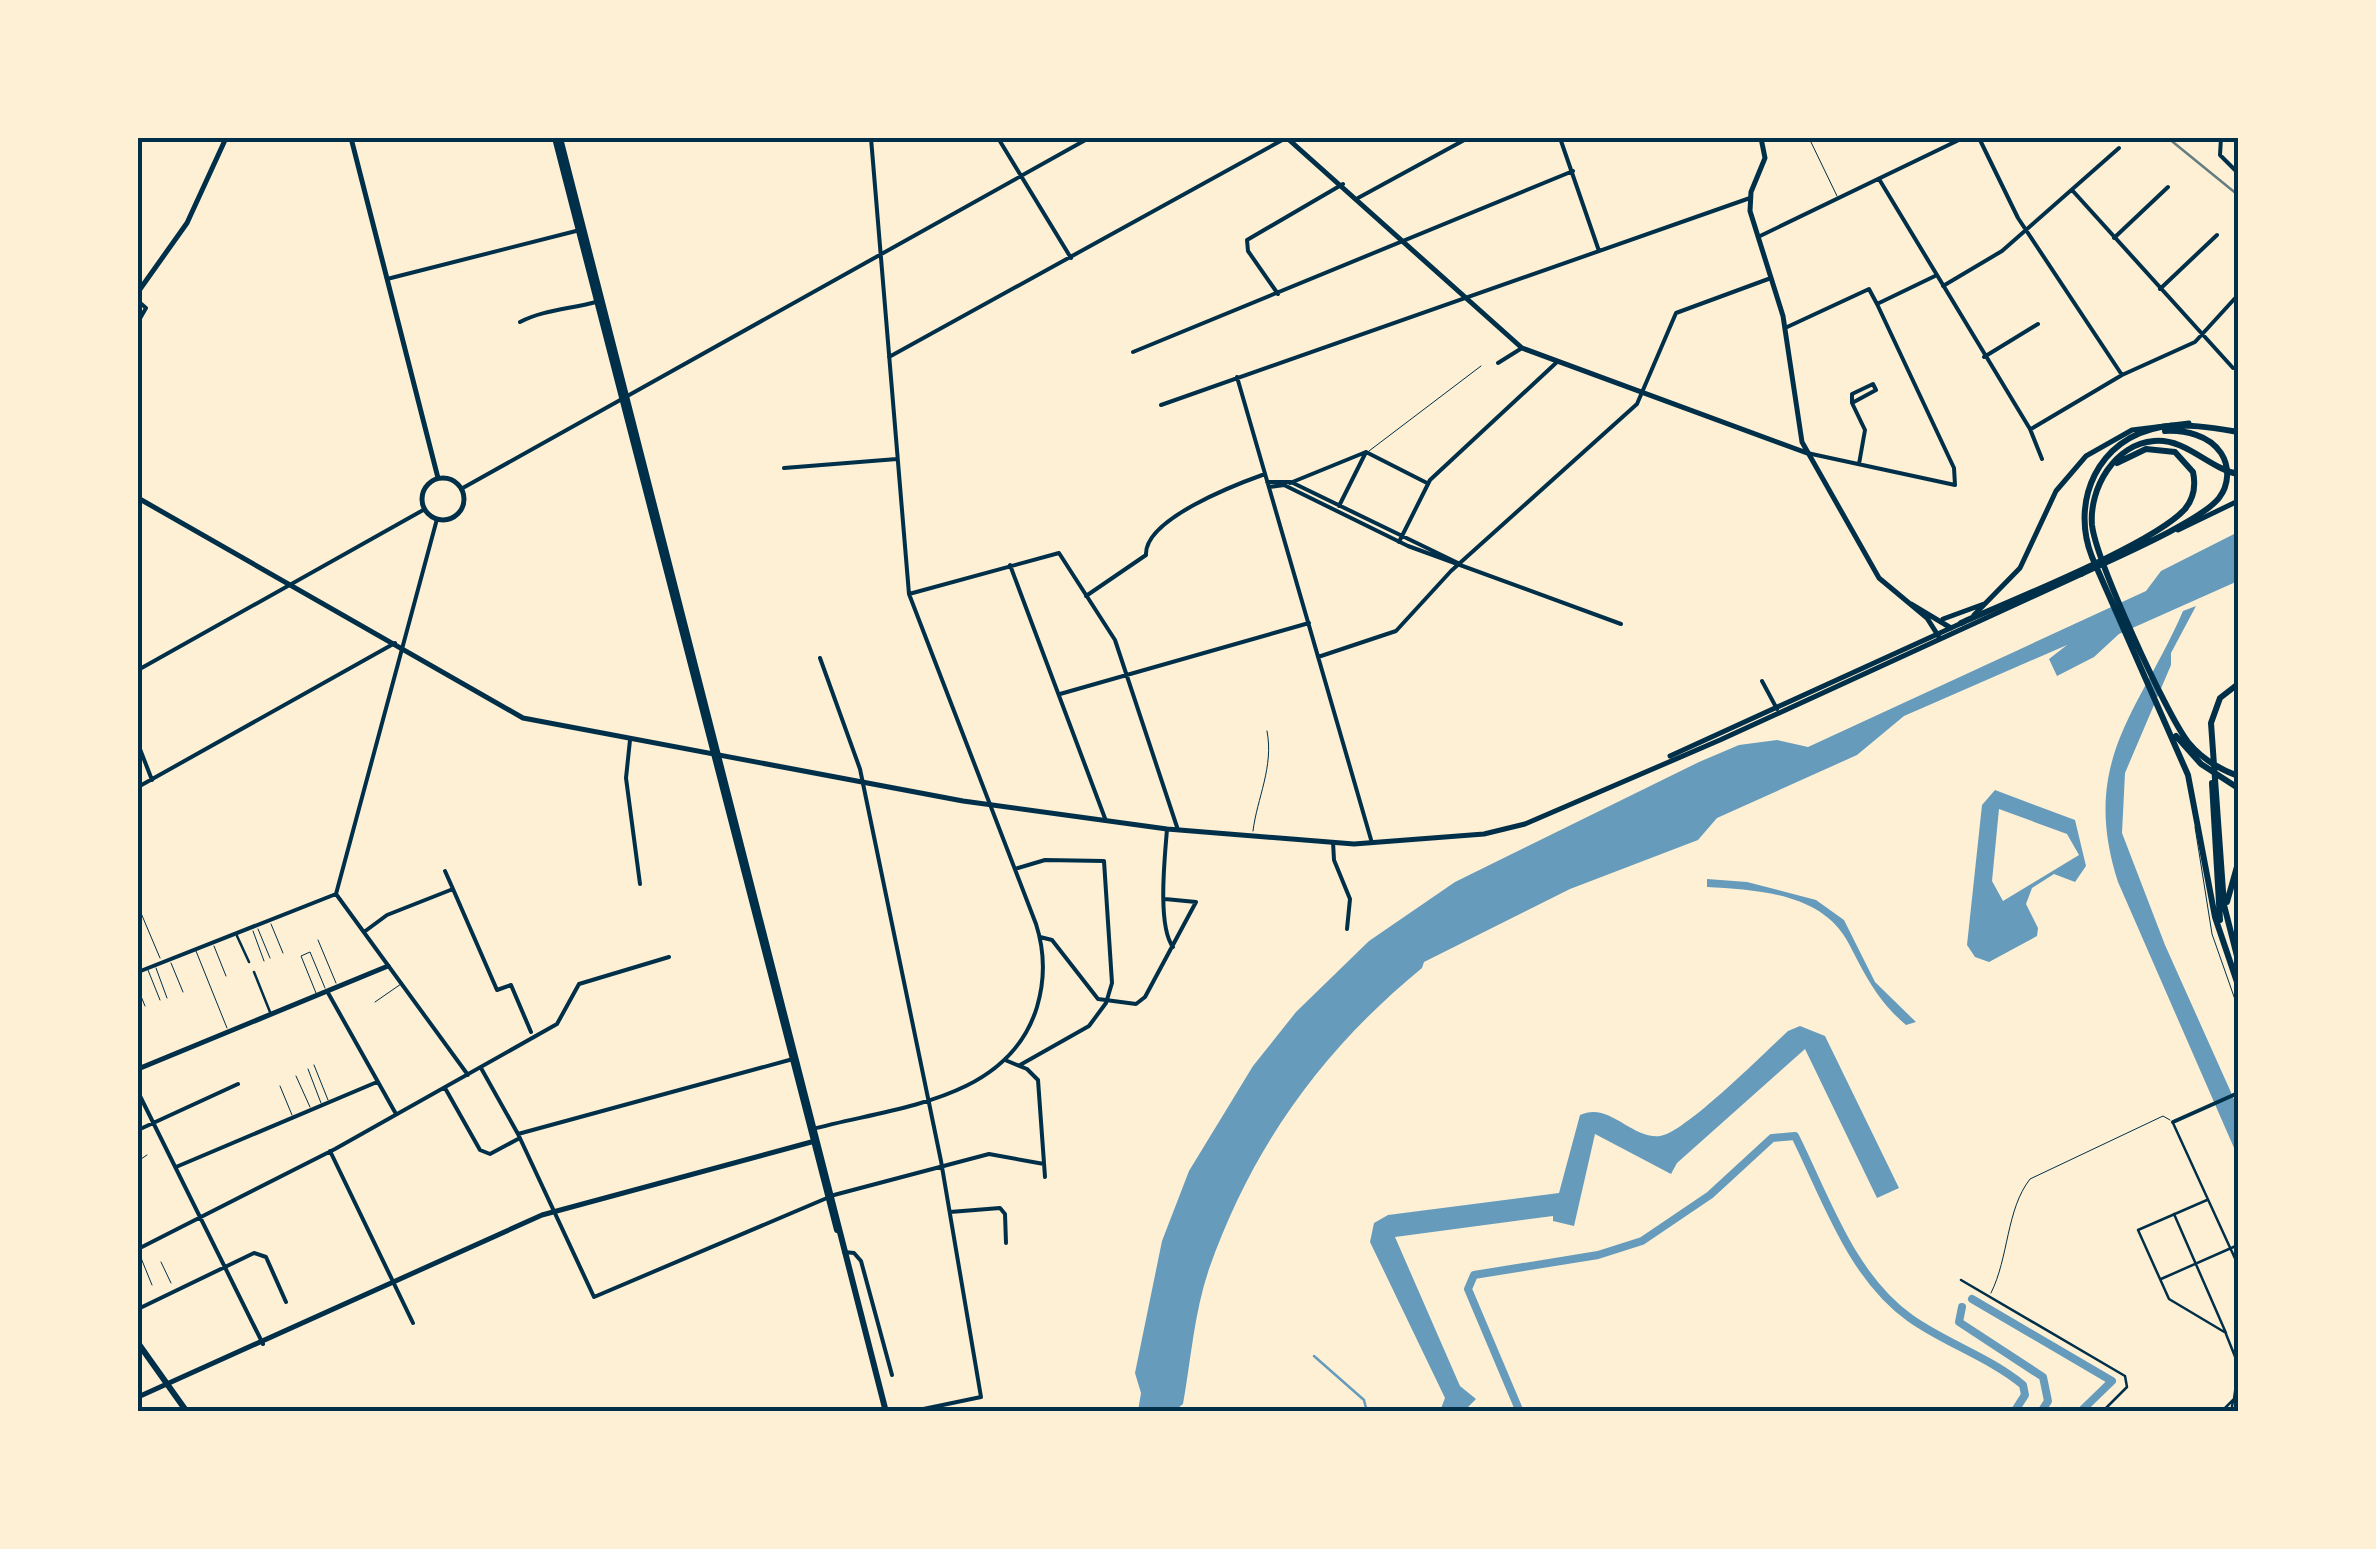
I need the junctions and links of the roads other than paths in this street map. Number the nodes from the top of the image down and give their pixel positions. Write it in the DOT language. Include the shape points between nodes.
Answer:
graph roads {
  1 [pos="226,138"];
  2 [pos="352,138"];
  3 [pos="557,138"];
  4 [pos="871,138"];
  5 [pos="998,138"];
  6 [pos="1089,138"];
  7 [pos="1287,138"];
  8 [pos="1468,138"];
  9 [pos="1560,138"];
  10 [pos="1764,138"];
  11 [pos="1808,138"];
  12 [pos="1963,138"];
  13 [pos="1979,138"];
  14 [pos="2221,138"];
  15 [pos="2119,148"];
  16 [pos="1573,171"];
  17 [pos="2238,174"];
  18 [pos="1021,176"];
  19 [pos="1879,180"];
  20 [pos="1342,184"];
  21 [pos="2168,187"];
  22 [pos="2072,190"];
  23 [pos="1358,198"];
  24 [pos="1750,198"];
  25 [pos="1838,199"];
  26 [pos="581,230"];
  27 [pos="2026,231"];
  28 [pos="2217,234"];
  29 [pos="1758,237"];
  30 [pos="2114,238"];
  31 [pos="1404,241"];
  32 [pos="1599,251"];
  33 [pos="881,254"];
  34 [pos="1071,258"];
  35 [pos="1936,276"];
  36 [pos="1772,278"];
  37 [pos="387,279"];
  38 [pos="1942,287"];
  39 [pos="2160,289"];
  40 [pos="138,292"];
  41 [pos="1278,294"];
  42 [pos="2238,295"];
  43 [pos="1465,296"];
  44 [pos="138,302"];
  45 [pos="597,302"];
  46 [pos="1877,304"];
  47 [pos="138,322"];
  48 [pos="520,322"];
  49 [pos="2038,324"];
  50 [pos="1785,328"];
  51 [pos="2203,335"];
  52 [pos="1522,348"];
  53 [pos="1133,352"];
  54 [pos="889,357"];
  55 [pos="1984,357"];
  56 [pos="1557,362"];
  57 [pos="1498,363"];
  58 [pos="1481,366"];
  59 [pos="2233,368"];
  60 [pos="2122,375"];
  61 [pos="1237,378"];
  62 [pos="1644,394"];
  63 [pos="624,397"];
  64 [pos="1852,403"];
  65 [pos="1161,405"];
  66 [pos="2030,429"];
  67 [pos="2227,430"];
  68 [pos="2238,432"];
  69 [pos="1366,452"];
  70 [pos="1807,453"];
  71 [pos="2109,454"];
  72 [pos="897,459"];
  73 [pos="2042,459"];
  74 [pos="1859,464"];
  75 [pos="784,468"];
  76 [pos="2108,470"];
  77 [pos="1265,474"];
  78 [pos="2238,474"];
  79 [pos="438,478"];
  80 [pos="1427,483"];
  81 [pos="1268,484"];
  82 [pos="1290,485"];
  83 [pos="461,488"];
  84 [pos="138,498"];
  85 [pos="2238,500"];
  86 [pos="425,508"];
  87 [pos="1338,509"];
  88 [pos="437,518"];
  89 [pos="1400,539"];
  90 [pos="2096,555"];
  91 [pos="1460,564"];
  92 [pos="1010,565"];
  93 [pos="2081,574"];
  94 [pos="291,584"];
  95 [pos="909,594"];
  96 [pos="1086,596"];
  97 [pos="1903,600"];
  98 [pos="1991,600"];
  99 [pos="1942,619"];
  100 [pos="1309,623"];
  101 [pos="1621,624"];
  102 [pos="1961,624"];
  103 [pos="1951,628"];
  104 [pos="1937,634"];
  105 [pos="1948,638"];
  106 [pos="395,643"];
  107 [pos="402,648"];
  108 [pos="1318,657"];
  109 [pos="820,658"];
  110 [pos="138,670"];
  111 [pos="1127,674"];
  112 [pos="1762,681"];
  113 [pos="2238,682"];
  114 [pos="1060,694"];
  115 [pos="2161,709"];
  116 [pos="1777,710"];
  117 [pos="1267,731"];
  118 [pos="630,740"];
  119 [pos="138,744"];
  120 [pos="716,754"];
  121 [pos="2222,774"];
  122 [pos="2238,776"];
  123 [pos="152,780"];
  124 [pos="863,782"];
  125 [pos="138,787"];
  126 [pos="2238,788"];
  127 [pos="2195,795"];
  128 [pos="990,804"];
  129 [pos="1106,821"];
  130 [pos="1167,829"];
  131 [pos="1178,830"];
  132 [pos="1252,835"];
  133 [pos="1333,842"];
  134 [pos="1372,844"];
  135 [pos="2238,863"];
  136 [pos="1015,869"];
  137 [pos="445,871"];
  138 [pos="640,884"];
  139 [pos="453,889"];
  140 [pos="336,894"];
  141 [pos="1165,900"];
  142 [pos="138,906"];
  143 [pos="269,920"];
  144 [pos="254,926"];
  145 [pos="2228,928"];
  146 [pos="1348,929"];
  147 [pos="364,932"];
  148 [pos="236,933"];
  149 [pos="1040,937"];
  150 [pos="318,940"];
  151 [pos="212,942"];
  152 [pos="1173,947"];
  153 [pos="195,949"];
  154 [pos="2227,952"];
  155 [pos="283,953"];
  156 [pos="669,957"];
  157 [pos="270,958"];
  158 [pos="170,959"];
  159 [pos="2238,960"];
  160 [pos="264,961"];
  161 [pos="162,962"];
  162 [pos="249,962"];
  163 [pos="138,963"];
  164 [pos="155,965"];
  165 [pos="388,966"];
  166 [pos="142,970"];
  167 [pos="254,972"];
  168 [pos="226,976"];
  169 [pos="401,984"];
  170 [pos="2238,985"];
  171 [pos="338,987"];
  172 [pos="138,988"];
  173 [pos="183,992"];
  174 [pos="327,992"];
  175 [pos="317,996"];
  176 [pos="167,998"];
  177 [pos="160,1000"];
  178 [pos="375,1002"];
  179 [pos="1106,1003"];
  180 [pos="145,1006"];
  181 [pos="2238,1008"];
  182 [pos="270,1014"];
  183 [pos="228,1032"];
  184 [pos="530,1032"];
  185 [pos="794,1059"];
  186 [pos="1005,1060"];
  187 [pos="314,1065"];
  188 [pos="1020,1065"];
  189 [pos="481,1068"];
  190 [pos="138,1069"];
  191 [pos="308,1070"];
  192 [pos="468,1075"];
  193 [pos="296,1076"];
  194 [pos="376,1082"];
  195 [pos="238,1084"];
  196 [pos="280,1086"];
  197 [pos="445,1088"];
  198 [pos="138,1092"];
  199 [pos="2236,1093"];
  200 [pos="928,1099"];
  201 [pos="326,1104"];
  202 [pos="311,1110"];
  203 [pos="396,1115"];
  204 [pos="294,1118"];
  205 [pos="2173,1122"];
  206 [pos="153,1123"];
  207 [pos="812,1129"];
  208 [pos="138,1130"];
  209 [pos="518,1136"];
  210 [pos="815,1141"];
  211 [pos="330,1152"];
  212 [pos="147,1156"];
  213 [pos="138,1161"];
  214 [pos="1044,1164"];
  215 [pos="942,1166"];
  216 [pos="176,1167"];
  217 [pos="1044,1177"];
  218 [pos="829,1197"];
  219 [pos="2207,1200"];
  220 [pos="552,1212"];
  221 [pos="950,1212"];
  222 [pos="2174,1214"];
  223 [pos="201,1217"];
  224 [pos="1006,1244"];
  225 [pos="2238,1245"];
  226 [pos="2231,1248"];
  227 [pos="138,1251"];
  228 [pos="844,1252"];
  229 [pos="141,1258"];
  230 [pos="161,1262"];
  231 [pos="2196,1264"];
  232 [pos="2238,1265"];
  233 [pos="226,1266"];
  234 [pos="1961,1280"];
  235 [pos="2160,1280"];
  236 [pos="395,1284"];
  237 [pos="152,1285"];
  238 [pos="173,1286"];
  239 [pos="1990,1296"];
  240 [pos="286,1302"];
  241 [pos="138,1308"];
  242 [pos="413,1323"];
  243 [pos="2226,1333"];
  244 [pos="138,1343"];
  245 [pos="263,1344"];
  246 [pos="2238,1347"];
  247 [pos="2233,1350"];
  248 [pos="2238,1364"];
  249 [pos="2238,1370"];
  250 [pos="892,1376"];
  251 [pos="2238,1381"];
  252 [pos="168,1382"];
  253 [pos="138,1398"];
  254 [pos="2234,1399"];
  255 [pos="184,1410"];
  256 [pos="886,1412"];
  257 [pos="909,1412"];
  258 [pos="2102,1412"];
  259 [pos="2221,1412"];
  260 [pos="2232,1412"];
  1 -- 40 [label="street" via="190,218"];
  2 -- 37 [label="street"];
  3 -- 26 [label="main road"];
  4 -- 33 [label="street"];
  5 -- 18 [label="street"];
  6 -- 18 [label="street"];
  7 -- 20 [label="street"];
  7 -- 34 [label="street"];
  8 -- 23 [label="street"];
  9 -- 16 [label="street"];
  10 -- 24 [label="street" via="1765,158"];
  11 -- 25 [label="lane"];
  12 -- 19 [label="street"];
  13 -- 27 [label="street"];
  14 -- 17 [label="street" via="2220,156"];
  15 -- 22 [label="street"];
  16 -- 31 [label="street"];
  16 -- 32 [label="street"];
  18 -- 33 [label="street"];
  18 -- 34 [label="street"];
  19 -- 25 [label="street"];
  19 -- 35 [label="street"];
  20 -- 23 [label="street"];
  20 -- 41 [label="street" via="1247,240"];
  21 -- 30 [label="street"];
  22 -- 27 [label="street"];
  22 -- 30 [label="street"];
  23 -- 31 [label="street"];
  24 -- 29 [label="street"];
  24 -- 32 [label="street"];
  25 -- 29 [label="street"];
  26 -- 37 [label="street"];
  26 -- 45 [label="main road"];
  26 -- 63 [label="main road"];
  27 -- 38 [label="street"];
  27 -- 60 [label="street"];
  28 -- 39 [label="street"];
  29 -- 36 [label="street"];
  30 -- 39 [label="street"];
  31 -- 41 [label="street"];
  31 -- 43 [label="street"];
  32 -- 43 [label="street"];
  33 -- 54 [label="street"];
  33 -- 63 [label="street"];
  34 -- 54 [label="street"];
  35 -- 38 [label="street"];
  35 -- 46 [label="street"];
  36 -- 50 [label="street"];
  36 -- 62 [label="street" via="1676,313"];
  37 -- 79 [label="street"];
  38 -- 55 [label="street"];
  39 -- 51 [label="street"];
  41 -- 53 [label="street"];
  42 -- 51 [label="street"];
  43 -- 52 [label="street"];
  43 -- 61 [label="street"];
  44 -- 47 [label="street" via="146,308"];
  45 -- 48 [label="street"];
  45 -- 63 [label="main road"];
  46 -- 50 [label="street" via="1870,289"];
  46 -- 74 [label="street" via="1955,471 1955,485"];
  49 -- 55 [label="street"];
  50 -- 70 [label="street"];
  51 -- 59 [label="street"];
  51 -- 60 [label="street"];
  52 -- 56 [label="street"];
  52 -- 57 [label="street"];
  54 -- 72 [label="street"];
  55 -- 66 [label="street"];
  56 -- 62 [label="street"];
  56 -- 80 [label="street"];
  58 -- 69 [label="lane"];
  60 -- 66 [label="street"];
  61 -- 65 [label="street"];
  61 -- 77 [label="street"];
  62 -- 70 [label="street"];
  62 -- 91 [label="street"];
  63 -- 83 [label="street"];
  63 -- 120 [label="main road"];
  64 -- 64 [label="street" via="1876,390 1873,384 1852,394"];
  64 -- 74 [label="street" via="1865,430"];
  66 -- 73 [label="street"];
  67 -- 68 [label="main road"];
  67 -- 71 [label="main road" via="2159,428"];
  67 -- 98 [label="street" via="2159,423 2126,432 2086,456 2056,491 2020,568"];
  69 -- 80 [label="street"];
  69 -- 82 [label="street"];
  69 -- 87 [label="street"];
  70 -- 74 [label="street"];
  70 -- 97 [label="street" via="1876,573"];
  71 -- 90 [label="main road" via="2084,500 2082,527"];
  71 -- 93 [label="main road" via="2141,436 2176,430 2204,439 2224,460 2223,491 2202,511"];
  72 -- 75 [label="street"];
  72 -- 95 [label="street"];
  76 -- 78 [label="main road" via="2127,451 2160,440"];
  76 -- 90 [label="main road" via="2092,510"];
  76 -- 102 [label="main road" via="2138,452 2170,450 2189,464 2194,491 2179,515"];
  77 -- 81 [label="street"];
  77 -- 96 [label="street" via="1195,502 1148,541 1146,555"];
  79 -- 83 [label="street"];
  79 -- 86 [label="street" via="423,491"];
  80 -- 89 [label="street"];
  81 -- 82 [label="street"];
  81 -- 100 [label="street"];
  82 -- 87 [label="street"];
  83 -- 88 [label="street" via="459,512"];
  84 -- 94 [label="street"];
  85 -- 93 [label="street"];
  86 -- 88 [label="street"];
  86 -- 94 [label="street"];
  87 -- 89 [label="street"];
  88 -- 107 [label="street"];
  89 -- 91 [label="street"];
  90 -- 115 [label="main road"];
  90 -- 121 [label="main road" via="2178,726"];
  91 -- 101 [label="street"];
  91 -- 108 [label="street" via="1392,634"];
  92 -- 95 [label="street"];
  92 -- 96 [label="street" via="1059,553"];
  92 -- 114 [label="street"];
  93 -- 105 [label="street"];
  94 -- 106 [label="street"];
  94 -- 110 [label="street"];
  95 -- 128 [label="street"];
  96 -- 111 [label="street"];
  97 -- 99 [label="street"];
  97 -- 104 [label="street"];
  98 -- 99 [label="street"];
  98 -- 102 [label="street"];
  99 -- 103 [label="street"];
  100 -- 108 [label="street"];
  100 -- 111 [label="street"];
  102 -- 103 [label="street"];
  103 -- 104 [label="street"];
  103 -- 105 [label="street"];
  104 -- 105 [label="street"];
  104 -- 116 [label="street"];
  105 -- 116 [label="street"];
  106 -- 107 [label="street"];
  106 -- 123 [label="street"];
  107 -- 118 [label="street" via="520,716"];
  107 -- 140 [label="street"];
  108 -- 134 [label="street"];
  109 -- 124 [label="street"];
  111 -- 114 [label="street"];
  111 -- 131 [label="street"];
  112 -- 116 [label="street"];
  113 -- 145 [label="main road" via="2220,698 2211,723"];
  113 -- 154 [label="main road" via="2216,696 2207,722"];
  114 -- 129 [label="street"];
  115 -- 121 [label="main road" via="2201,764"];
  115 -- 127 [label="main road"];
  116 -- 134 [label="street" via="1512,828"];
  117 -- 132 [label="lane" via="1264,796"];
  118 -- 120 [label="street"];
  118 -- 138 [label="street" via="626,774"];
  119 -- 123 [label="street"];
  120 -- 124 [label="street"];
  120 -- 185 [label="main road"];
  121 -- 122 [label="main road"];
  121 -- 126 [label="main road"];
  123 -- 125 [label="street"];
  124 -- 128 [label="street"];
  124 -- 200 [label="street"];
  127 -- 154 [label="main road"];
  127 -- 181 [label="lane" via="2207,916"];
  128 -- 129 [label="street"];
  128 -- 136 [label="street"];
  129 -- 130 [label="street"];
  130 -- 131 [label="street"];
  130 -- 141 [label="street"];
  131 -- 132 [label="street"];
  132 -- 133 [label="street"];
  133 -- 134 [label="street"];
  133 -- 146 [label="street" via="1350,899"];
  135 -- 145 [label="main road" via="2228,892"];
  136 -- 149 [label="street"];
  136 -- 179 [label="street" via="1045,860 1104,861 1112,983"];
  137 -- 139 [label="street"];
  139 -- 147 [label="street" via="387,915"];
  139 -- 184 [label="street" via="497,990 510,985"];
  140 -- 143 [label="street"];
  140 -- 147 [label="street"];
  141 -- 152 [label="street"];
  141 -- 152 [label="street" via="1196,900"];
  142 -- 161 [label="lane"];
  143 -- 144 [label="street"];
  143 -- 155 [label="lane"];
  144 -- 148 [label="street"];
  144 -- 157 [label="lane"];
  144 -- 160 [label="lane"];
  145 -- 159 [label="main road"];
  147 -- 165 [label="street"];
  148 -- 151 [label="street"];
  148 -- 162 [label="street"];
  149 -- 179 [label="street" via="1052,940"];
  149 -- 186 [label="street" via="1038,1001"];
  150 -- 171 [label="lane"];
  151 -- 153 [label="street"];
  151 -- 168 [label="lane"];
  152 -- 179 [label="street" via="1140,1003"];
  153 -- 158 [label="street"];
  153 -- 183 [label="lane"];
  154 -- 170 [label="main road"];
  156 -- 189 [label="street" via="576,985 557,1024"];
  158 -- 161 [label="street"];
  158 -- 173 [label="lane"];
  161 -- 164 [label="street"];
  163 -- 166 [label="lane"];
  164 -- 166 [label="street"];
  164 -- 176 [label="lane"];
  165 -- 169 [label="street"];
  165 -- 171 [label="street"];
  166 -- 177 [label="lane"];
  167 -- 182 [label="street"];
  169 -- 178 [label="lane"];
  169 -- 192 [label="street"];
  171 -- 174 [label="street"];
  172 -- 180 [label="lane"];
  174 -- 175 [label="street"];
  174 -- 175 [label="lane" via="310,952 301,956"];
  174 -- 194 [label="street"];
  175 -- 182 [label="street"];
  179 -- 188 [label="street" via="1086,1029"];
  182 -- 183 [label="street"];
  183 -- 190 [label="street"];
  185 -- 207 [label="main road"];
  185 -- 209 [label="street"];
  186 -- 188 [label="street"];
  186 -- 200 [label="street" via="970,1086"];
  187 -- 201 [label="lane"];
  188 -- 214 [label="street" via="1038,1080"];
  189 -- 192 [label="street"];
  189 -- 209 [label="street"];
  191 -- 201 [label="lane"];
  192 -- 197 [label="street"];
  193 -- 202 [label="lane"];
  194 -- 201 [label="street"];
  194 -- 203 [label="street"];
  195 -- 206 [label="street"];
  196 -- 204 [label="lane"];
  197 -- 203 [label="street"];
  197 -- 209 [label="street" via="480,1150 490,1154"];
  198 -- 206 [label="street"];
  199 -- 205 [label="street"];
  200 -- 207 [label="street"];
  200 -- 215 [label="street"];
  201 -- 202 [label="street"];
  202 -- 204 [label="street"];
  203 -- 211 [label="street"];
  204 -- 216 [label="street"];
  205 -- 219 [label="street"];
  205 -- 239 [label="lane" via="2163,1116 2030,1178 2018,1196 2004,1267"];
  206 -- 208 [label="street"];
  206 -- 216 [label="street"];
  207 -- 210 [label="main road"];
  209 -- 220 [label="street"];
  210 -- 218 [label="main road"];
  210 -- 220 [label="street"];
  211 -- 223 [label="street"];
  211 -- 236 [label="street"];
  212 -- 213 [label="lane"];
  214 -- 215 [label="street" via="994,1154"];
  214 -- 217 [label="street"];
  215 -- 218 [label="street"];
  215 -- 221 [label="street"];
  216 -- 223 [label="street"];
  218 -- 220 [label="street" via="594,1297"];
  218 -- 228 [label="main road"];
  219 -- 222 [label="street"];
  219 -- 226 [label="street"];
  220 -- 236 [label="street"];
  221 -- 224 [label="street" via="1000,1208"];
  221 -- 257 [label="street" via="981,1397"];
  222 -- 231 [label="street"];
  222 -- 235 [label="street" via="2138,1230"];
  223 -- 227 [label="street"];
  223 -- 233 [label="street"];
  225 -- 226 [label="street"];
  226 -- 231 [label="street"];
  226 -- 232 [label="street"];
  228 -- 250 [label="street" via="862,1261"];
  228 -- 256 [label="main road"];
  229 -- 237 [label="lane"];
  230 -- 238 [label="lane"];
  231 -- 235 [label="street"];
  231 -- 243 [label="street"];
  233 -- 238 [label="street"];
  233 -- 240 [label="street" via="254,1253 266,1258"];
  233 -- 245 [label="street"];
  234 -- 239 [label="street"];
  235 -- 243 [label="street" via="2170,1299"];
  236 -- 242 [label="street"];
  236 -- 245 [label="street"];
  238 -- 241 [label="street"];
  239 -- 258 [label="street" via="2126,1376 2126,1387"];
  243 -- 247 [label="street"];
  244 -- 252 [label="main road"];
  245 -- 252 [label="street"];
  246 -- 247 [label="street"];
  247 -- 248 [label="street"];
  249 -- 251 [label="street"];
  251 -- 254 [label="street"];
  252 -- 253 [label="street"];
  252 -- 255 [label="main road"];
  254 -- 259 [label="street"];
  254 -- 260 [label="street"];
}
